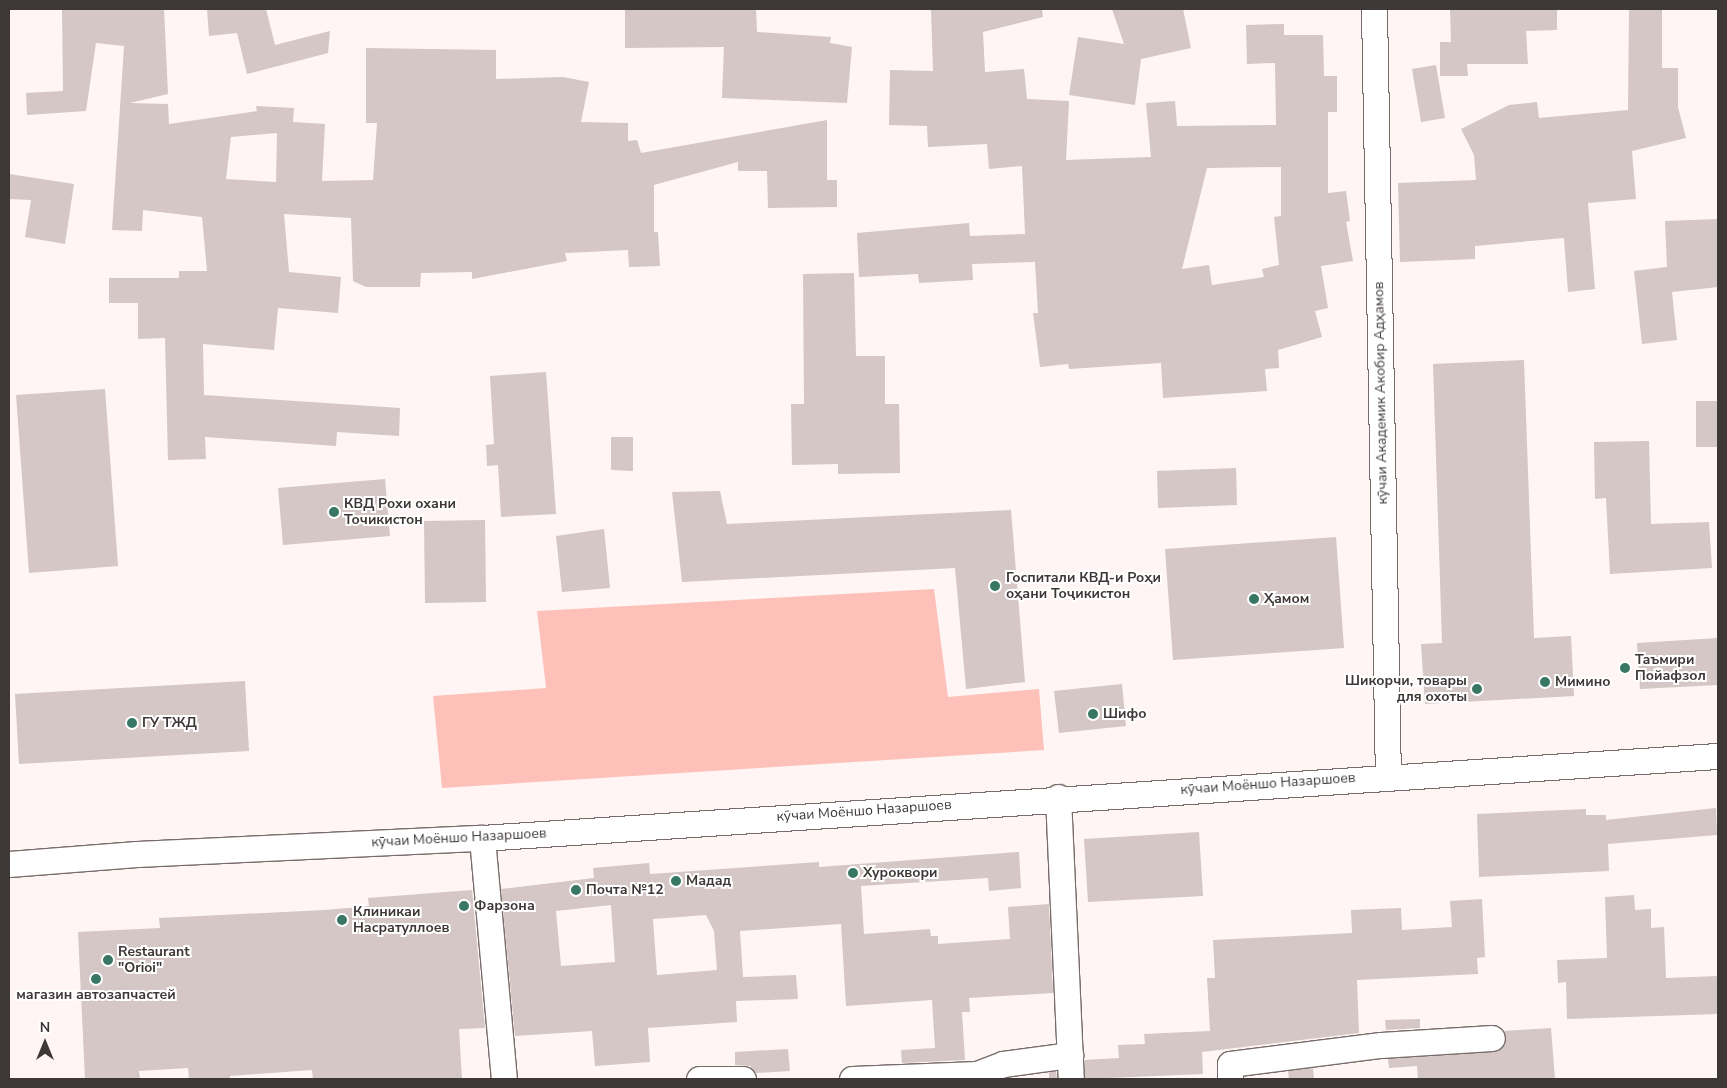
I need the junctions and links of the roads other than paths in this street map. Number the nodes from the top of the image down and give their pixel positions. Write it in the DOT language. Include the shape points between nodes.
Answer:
graph roads {
  1 [pos="1374,9"];
  2 [pos="1718,756"];
  3 [pos="1388,777"];
  4 [pos="1058,797"];
  5 [pos="482,838"];
  6 [pos="9,864"];
  7 [pos="1492,1038"];
  8 [pos="1070,1067"];
  9 [pos="504,1079"];
  10 [pos="699,1079"];
  11 [pos="743,1079"];
  12 [pos="852,1079"];
  13 [pos="1230,1079"];
  1 -- 3 [label="street, кӯчаи Академик Акобир Адҳамов"];
  2 -- 3 [label="street, кӯчаи Моёншо Назаршоев"];
  3 -- 4 [label="street, кӯчаи Моёншо Назаршоев"];
  4 -- 5 [label="street, кӯчаи Моёншо Назаршоев"];
  4 -- 8 [label="street"];
  5 -- 6 [label="street, кӯчаи Моёншо Назаршоев" via="137,854"];
  5 -- 9 [label="street"];
  7 -- 13 [label="street" via="1290,1055 1230,1064"];
  8 -- 12 [label="street" via="1003,1064 976,1074"];
  10 -- 11 [label="street"];
}
